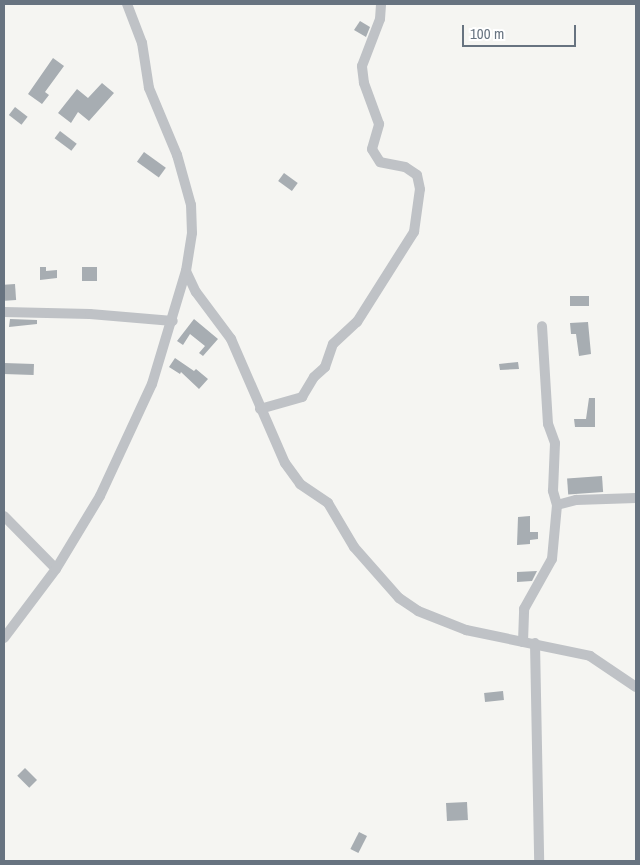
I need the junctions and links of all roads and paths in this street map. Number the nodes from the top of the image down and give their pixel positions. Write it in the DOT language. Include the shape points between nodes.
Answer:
graph roads {
  1 [pos="127,4"];
  2 [pos="381,4"];
  3 [pos="186,271"];
  4 [pos="182,290"];
  5 [pos="196,292"];
  6 [pos="4,312"];
  7 [pos="173,322"];
  8 [pos="542,326"];
  9 [pos="260,409"];
  10 [pos="636,498"];
  11 [pos="557,505"];
  12 [pos="4,516"];
  13 [pos="56,569"];
  14 [pos="4,638"];
  15 [pos="523,642"];
  16 [pos="535,643"];
  17 [pos="636,687"];
  18 [pos="539,861"];
  1 -- 3 [label="street" via="142,43 149,88 177,155 190,205 192,233"];
  2 -- 9 [label="street" via="380,19 362,66 364,83 379,124 372,149 380,162 406,167 417,175 420,188 414,232 357,322 333,344 325,367 314,377 302,397"];
  3 -- 4 [label="street"];
  3 -- 5 [label="street"];
  4 -- 5 [label="street"];
  4 -- 7 [label="street"];
  5 -- 9 [label="street" via="231,339"];
  6 -- 7 [label="street" via="90,314"];
  7 -- 13 [label="street" via="152,384 117,462"];
  8 -- 11 [label="street" via="548,424 555,443 553,491"];
  9 -- 15 [label="street" via="293,476 328,503 354,548 399,598 444,622"];
  10 -- 11 [label="street" via="576,500"];
  11 -- 15 [label="street" via="552,560 524,609"];
  12 -- 13 [label="street"];
  13 -- 14 [label="street"];
  15 -- 16 [label="street"];
  16 -- 17 [label="street" via="590,656"];
  16 -- 18 [label="street"];
}
